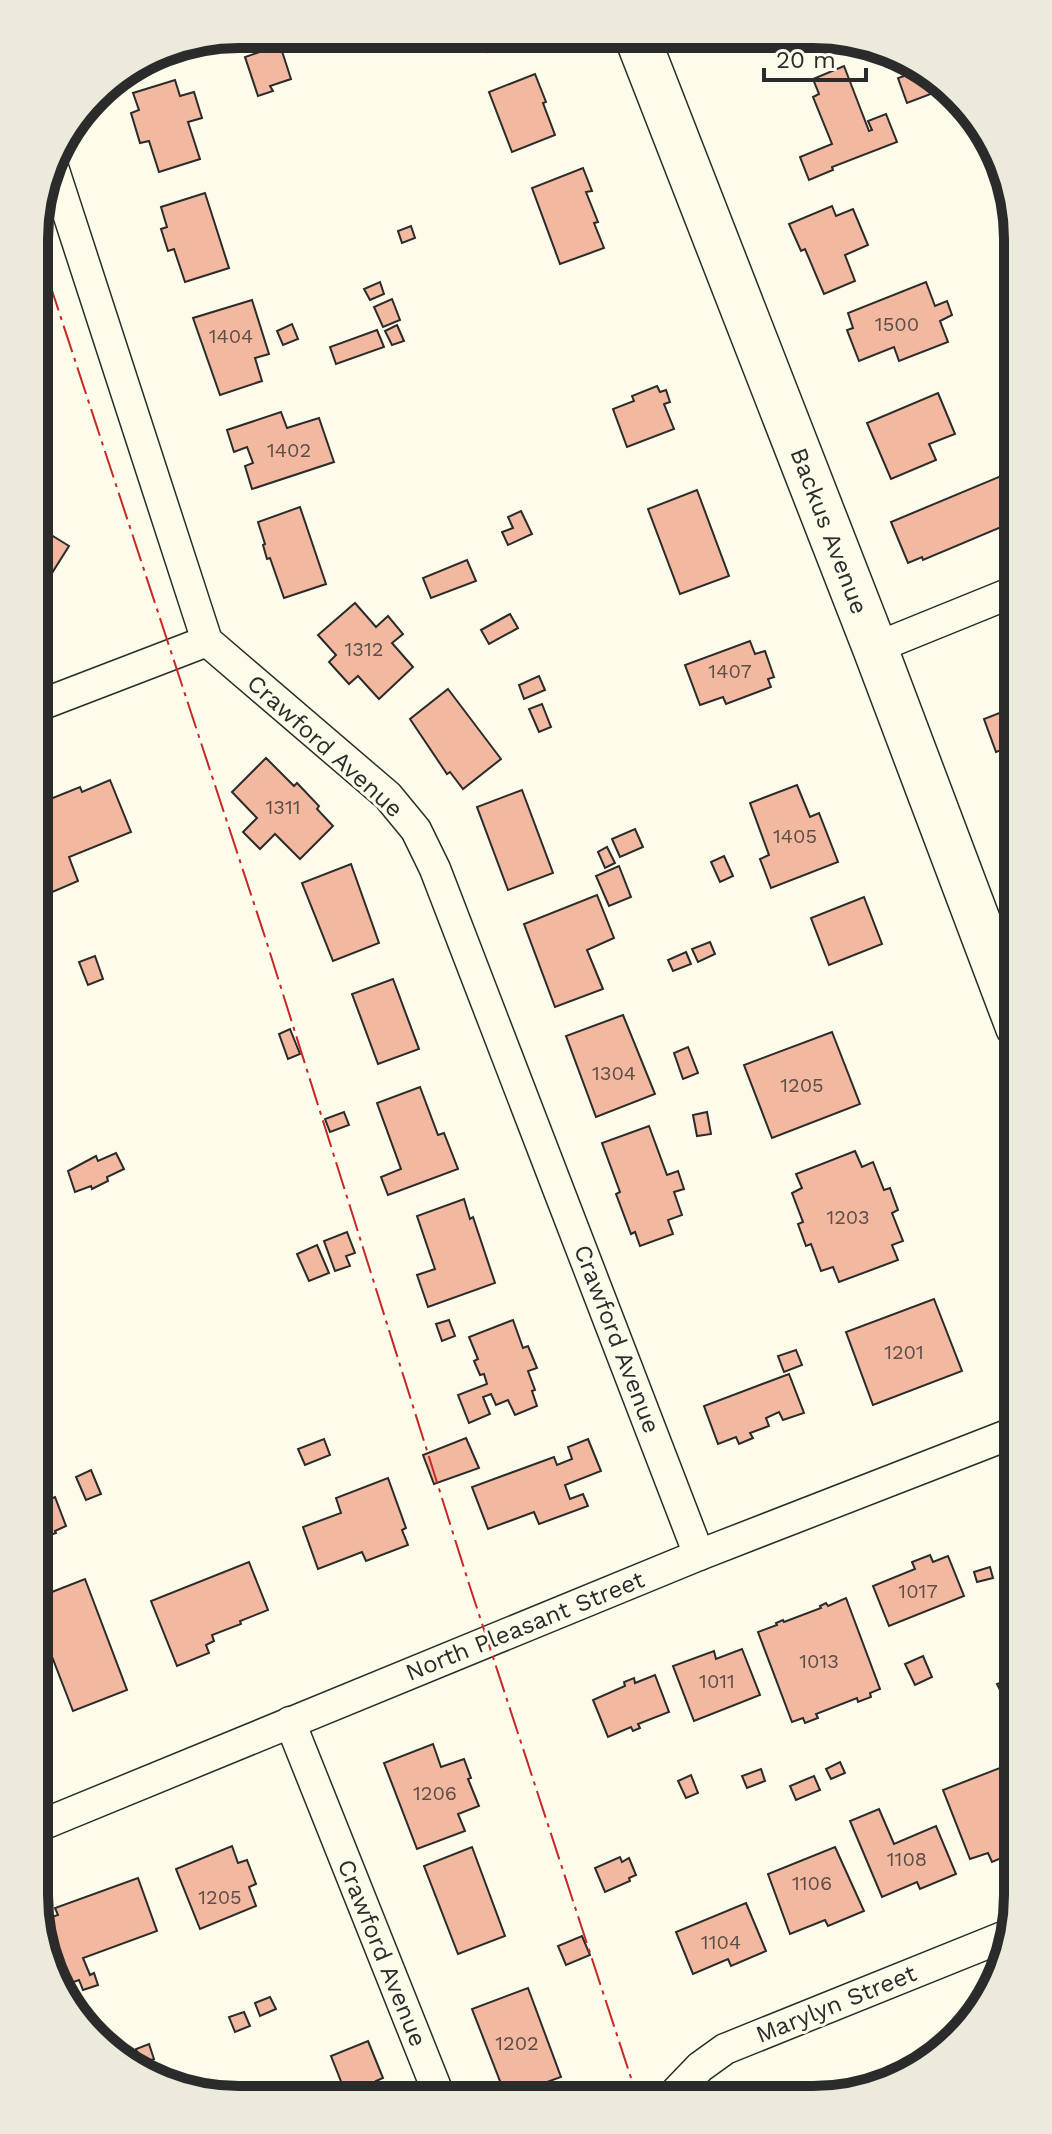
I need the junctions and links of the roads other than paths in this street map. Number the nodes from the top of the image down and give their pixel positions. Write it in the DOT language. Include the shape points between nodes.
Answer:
graph roads {
  1 [pos="641,48"];
  2 [pos="58,182"];
  3 [pos="1004,596"];
  4 [pos="207,641"];
  5 [pos="875,648"];
  6 [pos="48,702"];
  7 [pos="1004,990"];
  8 [pos="1004,1436"];
  9 [pos="699,1555"];
  10 [pos="290,1722"];
  11 [pos="48,1822"];
  12 [pos="998,1939"];
  13 [pos="435,2086"];
  14 [pos="682,2086"];
  1 -- 5 [label="street, Backus Avenue"];
  2 -- 4 [label="street"];
  3 -- 5 [label="street"];
  4 -- 6 [label="street"];
  4 -- 9 [label="street, Crawford Avenue" via="388,796 416,830"];
  5 -- 7 [label="street, Backus Avenue"];
  8 -- 9 [label="street, North Pleasant Street"];
  9 -- 10 [label="street, North Pleasant Street"];
  10 -- 11 [label="street, North Pleasant Street"];
  10 -- 13 [label="street, Crawford Avenue"];
  12 -- 14 [label="street, Marylyn Street" via="725,2049"];
}
